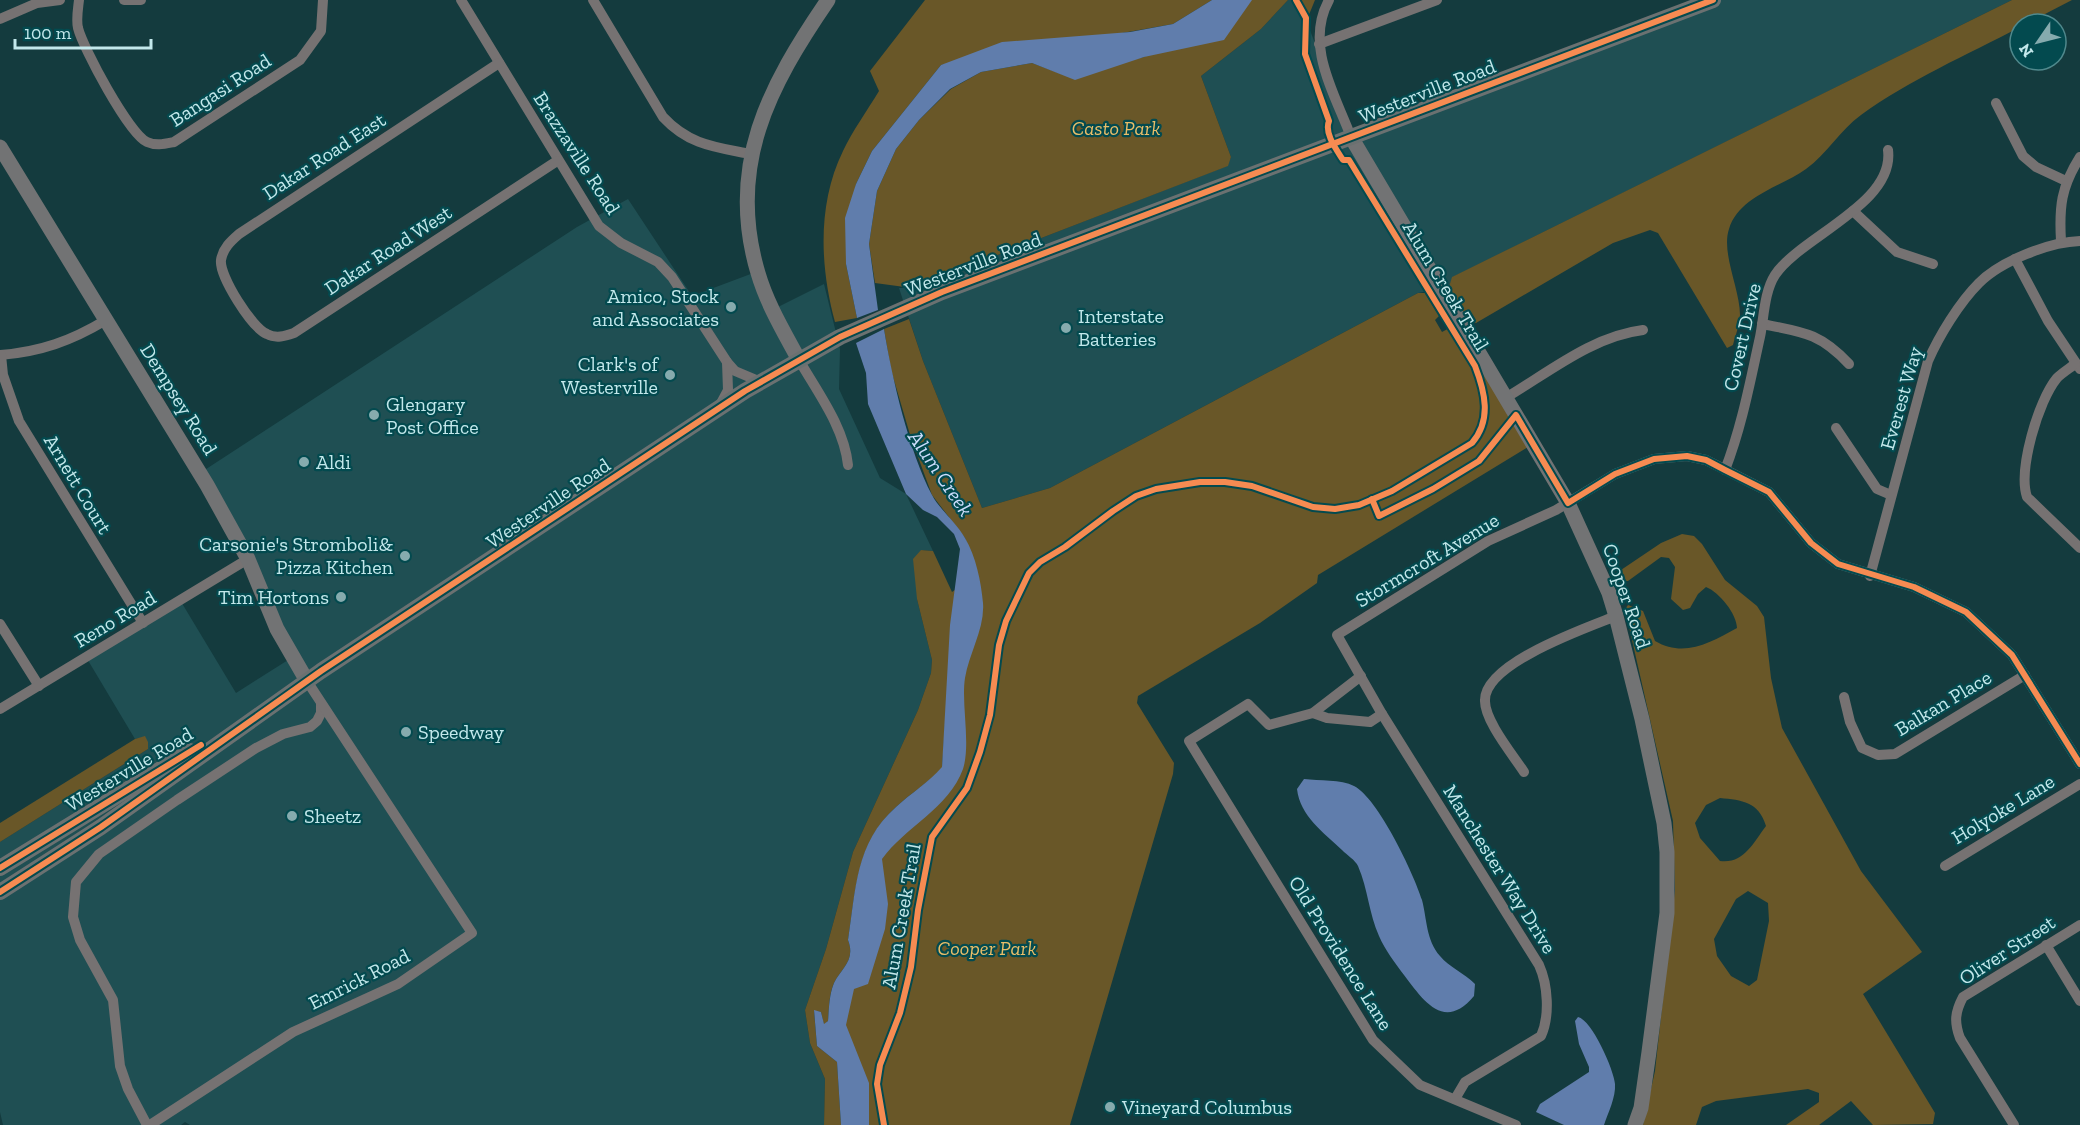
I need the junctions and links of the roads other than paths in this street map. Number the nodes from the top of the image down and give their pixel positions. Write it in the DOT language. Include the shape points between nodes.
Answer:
graph roads {
  1 [pos="60,0"];
  2 [pos="79,0"];
  3 [pos="124,0"];
  4 [pos="136,0"];
  5 [pos="141,0"];
  6 [pos="323,0"];
  7 [pos="461,0"];
  8 [pos="593,0"];
  9 [pos="828,0"];
  10 [pos="1329,0"];
  11 [pos="1437,0"];
  12 [pos="1713,0"];
  13 [pos="0,19"];
  14 [pos="1319,44"];
  15 [pos="499,63"];
  16 [pos="1996,103"];
  17 [pos="1351,137"];
  18 [pos="0,147"];
  19 [pos="1888,150"];
  20 [pos="750,154"];
  21 [pos="2080,158"];
  22 [pos="557,161"];
  23 [pos="2066,181"];
  24 [pos="1853,211"];
  25 [pos="2061,241"];
  26 [pos="2080,241"];
  27 [pos="2015,259"];
  28 [pos="1933,264"];
  29 [pos="242,305"];
  30 [pos="106,320"];
  31 [pos="1762,324"];
  32 [pos="1642,330"];
  33 [pos="0,355"];
  34 [pos="799,360"];
  35 [pos="727,362"];
  36 [pos="1849,364"];
  37 [pos="2078,366"];
  38 [pos="761,382"];
  39 [pos="1507,398"];
  40 [pos="716,411"];
  41 [pos="1836,428"];
  42 [pos="848,465"];
  43 [pos="1725,470"];
  44 [pos="1891,495"];
  45 [pos="1568,503"];
  46 [pos="2080,548"];
  47 [pos="248,559"];
  48 [pos="1870,576"];
  49 [pos="1616,616"];
  50 [pos="142,623"];
  51 [pos="0,624"];
  52 [pos="1337,635"];
  53 [pos="2025,675"];
  54 [pos="1361,676"];
  55 [pos="307,681"];
  56 [pos="39,686"];
  57 [pos="1844,697"];
  58 [pos="321,704"];
  59 [pos="0,709"];
  60 [pos="1313,713"];
  61 [pos="1382,714"];
  62 [pos="2080,764"];
  63 [pos="1524,772"];
  64 [pos="2080,784"];
  65 [pos="1946,866"];
  66 [pos="0,868"];
  67 [pos="0,892"];
  68 [pos="2080,925"];
  69 [pos="2046,945"];
  70 [pos="2080,1001"];
  71 [pos="1455,1100"];
  72 [pos="149,1125"];
  73 [pos="1516,1125"];
  74 [pos="1635,1125"];
  75 [pos="2014,1125"];
  1 -- 13 [label="street" via="37,3"];
  2 -- 6 [label="street, Bangasi Road" via="78,27 92,62 135,133 146,142 160,145 174,142 300,60 321,31"];
  3 -- 4 [label="street"];
  4 -- 5 [label="street"];
  7 -- 15 [label="street, Brazzaville Road"];
  8 -- 20 [label="street" via="663,117 678,132 696,142"];
  9 -- 20 [label="street" via="778,80"];
  10 -- 14 [label="street" via="1318,33"];
  11 -- 14 [label="street"];
  12 -- 17 [label="main road, Westerville Road"];
  14 -- 17 [label="street"];
  15 -- 22 [label="street, Brazzaville Road"];
  15 -- 29 [label="street, Dakar Road East" via="227,245 221,261 224,278"];
  16 -- 23 [label="street" via="2024,156 2036,167"];
  17 -- 34 [label="main road, Westerville Road" via="897,311"];
  17 -- 39 [label="street, Cooper Road"];
  18 -- 30 [label="street, Dempsey Road"];
  19 -- 24 [label="street, Covert Drive" via="1886,169"];
  20 -- 34 [label="street" via="749,231 758,273"];
  21 -- 23 [label="street"];
  22 -- 29 [label="street, Dakar Road West" via="294,333 280,337 266,334"];
  22 -- 35 [label="street, Brazzaville Road" via="599,226 621,243 658,262 672,277"];
  23 -- 25 [label="street" via="2059,210"];
  24 -- 28 [label="street" via="1897,252"];
  24 -- 31 [label="street, Covert Drive" via="1790,259 1775,276"];
  25 -- 26 [label="street"];
  25 -- 27 [label="street, Everest Way"];
  27 -- 37 [label="street" via="2048,321"];
  27 -- 44 [label="street, Everest Way" via="1979,283 1937,339"];
  30 -- 33 [label="street" via="75,339"];
  30 -- 47 [label="street, Dempsey Road"];
  31 -- 36 [label="street" via="1806,333 1830,344"];
  31 -- 43 [label="street, Covert Drive" via="1739,432"];
  32 -- 39 [label="street" via="1604,340"];
  33 -- 50 [label="street, Arnett Court" via="18,421"];
  34 -- 38 [label="main road, Westerville Road"];
  34 -- 42 [label="street" via="839,430"];
  35 -- 38 [label="street, Brazzaville Road" via="735,371"];
  35 -- 40 [label="street" via="728,390"];
  37 -- 46 [label="street" via="2057,378 2042,405 2024,487 2027,498"];
  38 -- 40 [label="main road, Westerville Road"];
  39 -- 45 [label="street, Cooper Road"];
  40 -- 55 [label="main road, Westerville Road"];
  41 -- 44 [label="street" via="1877,489"];
  43 -- 45 [label="street, Stormcroft Avenue" via="1687,456 1662,458 1615,474"];
  43 -- 48 [label="street, Stormcroft Avenue" via="1768,492 1811,543 1838,564"];
  44 -- 48 [label="street, Everest Way"];
  45 -- 49 [label="street, Cooper Road"];
  45 -- 52 [label="street, Stormcroft Avenue" via="1488,541"];
  47 -- 50 [label="street, Reno Road"];
  47 -- 55 [label="street, Dempsey Road" via="277,629"];
  48 -- 53 [label="street, Stormcroft Avenue" via="1914,587 1966,612 2012,655"];
  49 -- 63 [label="street" via="1547,644 1489,684 1484,699 1488,716"];
  49 -- 74 [label="street, Cooper Road" via="1642,719 1668,852 1665,923 1646,1073"];
  50 -- 56 [label="street, Reno Road"];
  51 -- 56 [label="street"];
  52 -- 54 [label="street, Manchester Way Drive"];
  53 -- 57 [label="street, Balkan Place" via="1895,754 1878,755 1862,748"];
  53 -- 62 [label="street, Stormcroft Avenue"];
  54 -- 60 [label="street"];
  54 -- 61 [label="street, Manchester Way Drive"];
  55 -- 58 [label="street, Emrick Road"];
  55 -- 66 [label="main road, Westerville Road"];
  55 -- 67 [label="main road, Westerville Road" via="100,827"];
  56 -- 59 [label="street, Reno Road"];
  58 -- 72 [label="street, Emrick Road" via="321,713 310,727 283,734 256,748 99,854 82,871 73,893 72,917 113,1000 120,1066"];
  58 -- 72 [label="street, Emrick Road" via="472,933 398,984 293,1032"];
  60 -- 61 [label="street" via="1370,722"];
  60 -- 71 [label="street, Old Providence Lane" via="1269,725 1248,704 1189,741 1373,1040 1420,1085"];
  61 -- 71 [label="street, Manchester Way Drive" via="1545,978 1546,1025 1541,1036 1465,1082"];
  64 -- 65 [label="street, Holyoke Lane"];
  68 -- 69 [label="street, Oliver Street"];
  69 -- 70 [label="street"];
  69 -- 75 [label="street, Oliver Street" via="1964,997 1957,1009 1955,1024 1960,1038"];
  71 -- 73 [label="street, Old Providence Lane"];
}
